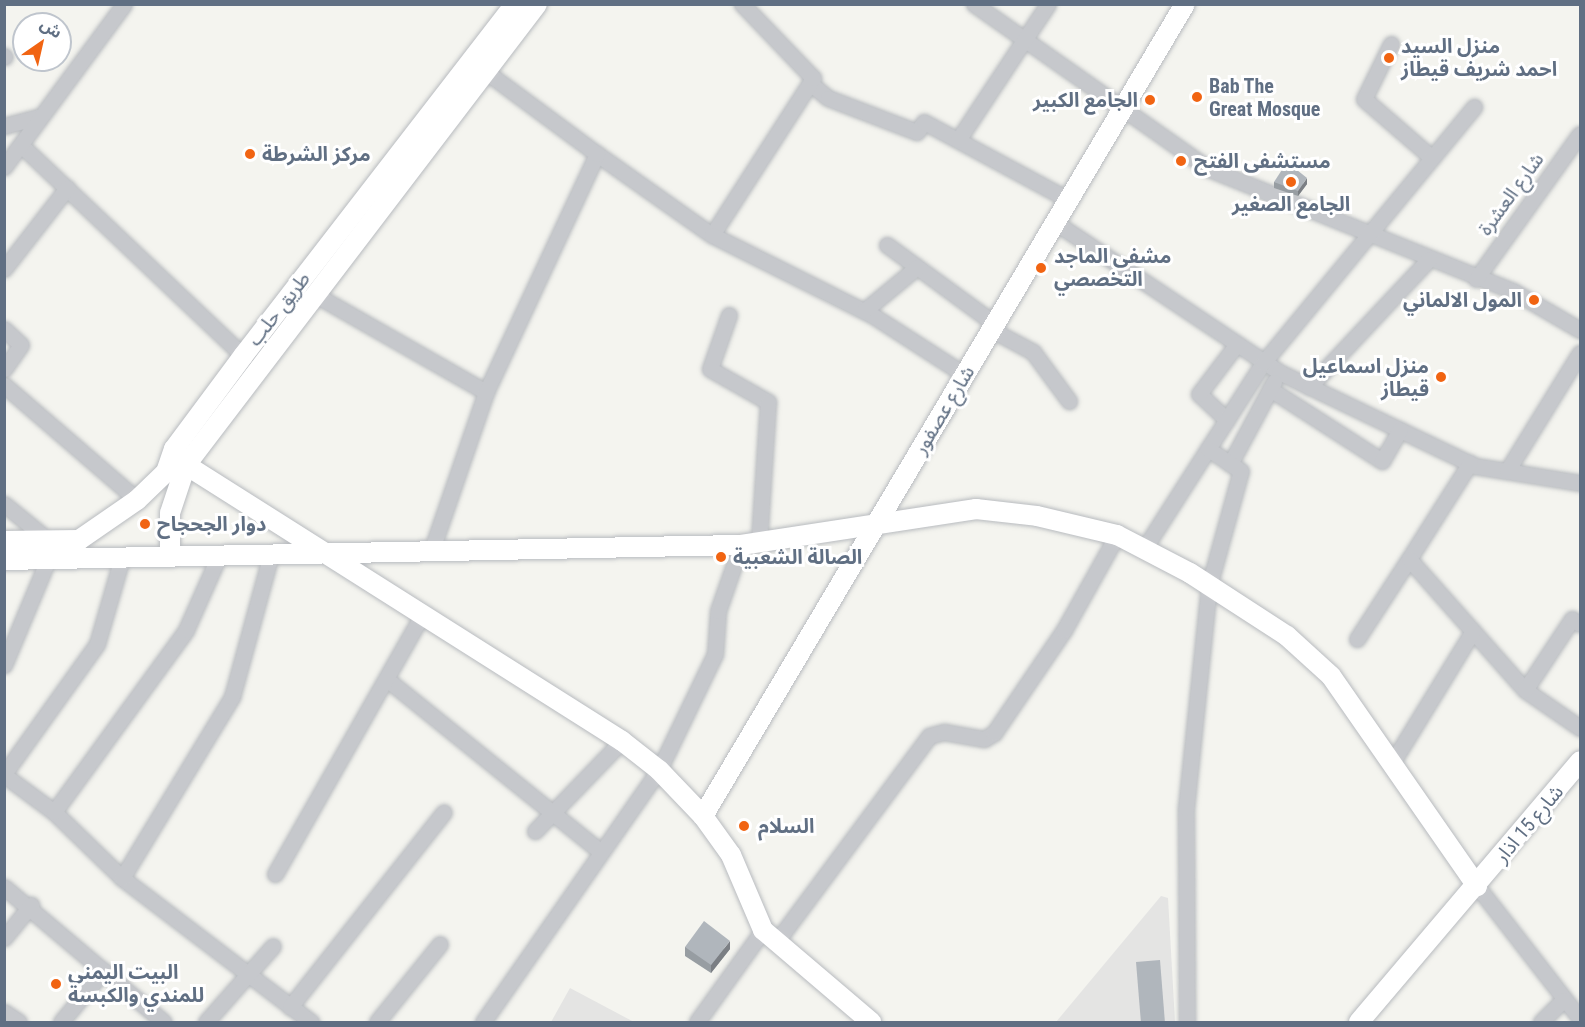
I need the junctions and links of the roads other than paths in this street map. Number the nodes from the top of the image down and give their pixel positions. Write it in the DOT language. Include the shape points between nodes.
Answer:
graph roads {
  1 [pos="124,4"];
  2 [pos="515,4"];
  3 [pos="537,4"];
  4 [pos="742,4"];
  5 [pos="974,4"];
  6 [pos="1048,4"];
  7 [pos="1185,4"];
  8 [pos="1027,42"];
  9 [pos="1390,44"];
  10 [pos="485,71"];
  11 [pos="810,83"];
  12 [pos="1474,107"];
  13 [pos="1123,110"];
  14 [pos="41,116"];
  15 [pos="4,126"];
  16 [pos="1581,134"];
  17 [pos="958,140"];
  18 [pos="21,145"];
  19 [pos="597,154"];
  20 [pos="1432,158"];
  21 [pos="4,167"];
  22 [pos="67,188"];
  23 [pos="1069,200"];
  24 [pos="1056,223"];
  25 [pos="712,235"];
  26 [pos="1368,235"];
  27 [pos="887,245"];
  28 [pos="1429,259"];
  29 [pos="917,267"];
  30 [pos="4,269"];
  31 [pos="1476,279"];
  32 [pos="314,294"];
  33 [pos="864,311"];
  34 [pos="1581,313"];
  35 [pos="729,315"];
  36 [pos="993,327"];
  37 [pos="1574,327"];
  38 [pos="4,329"];
  39 [pos="1237,344"];
  40 [pos="1581,353"];
  41 [pos="243,356"];
  42 [pos="1263,363"];
  43 [pos="4,369"];
  44 [pos="1279,372"];
  45 [pos="965,375"];
  46 [pos="4,385"];
  47 [pos="1309,387"];
  48 [pos="1270,389"];
  49 [pos="486,393"];
  50 [pos="1069,401"];
  51 [pos="1227,420"];
  52 [pos="1400,430"];
  53 [pos="1208,449"];
  54 [pos="1470,463"];
  55 [pos="186,465"];
  56 [pos="1236,467"];
  57 [pos="1507,471"];
  58 [pos="166,472"];
  59 [pos="1581,483"];
  60 [pos="183,486"];
  61 [pos="137,500"];
  62 [pos="4,504"];
  63 [pos="873,529"];
  64 [pos="1117,535"];
  65 [pos="79,540"];
  66 [pos="4,541"];
  67 [pos="750,544"];
  68 [pos="432,549"];
  69 [pos="1144,549"];
  70 [pos="48,550"];
  71 [pos="325,552"];
  72 [pos="271,554"];
  73 [pos="219,556"];
  74 [pos="170,557"];
  75 [pos="122,558"];
  76 [pos="86,559"];
  77 [pos="1409,559"];
  78 [pos="4,560"];
  79 [pos="1209,586"];
  80 [pos="423,613"];
  81 [pos="1581,624"];
  82 [pos="1473,632"];
  83 [pos="1357,639"];
  84 [pos="4,665"];
  85 [pos="389,681"];
  86 [pos="1525,690"];
  87 [pos="1581,728"];
  88 [pos="622,741"];
  89 [pos="1581,761"];
  90 [pos="1392,763"];
  91 [pos="659,770"];
  92 [pos="4,774"];
  93 [pos="54,812"];
  94 [pos="444,812"];
  95 [pos="556,812"];
  96 [pos="703,816"];
  97 [pos="535,831"];
  98 [pos="600,851"];
  99 [pos="275,874"];
  100 [pos="122,878"];
  101 [pos="1477,886"];
  102 [pos="4,887"];
  103 [pos="31,905"];
  104 [pos="770,935"];
  105 [pos="4,938"];
  106 [pos="440,944"];
  107 [pos="273,946"];
  108 [pos="104,970"];
  109 [pos="248,974"];
  110 [pos="1563,1000"];
  111 [pos="290,1007"];
  112 [pos="4,1012"];
  113 [pos="1580,1016"];
  114 [pos="20,1023"];
  115 [pos="61,1023"];
  116 [pos="164,1023"];
  117 [pos="206,1023"];
  118 [pos="311,1023"];
  119 [pos="377,1023"];
  120 [pos="483,1023"];
  121 [pos="697,1023"];
  122 [pos="871,1023"];
  123 [pos="1187,1023"];
  124 [pos="1359,1023"];
  125 [pos="1541,1023"];
  1 -- 14 [label="street"];
  2 -- 41 [label="main road, طريق حلب"];
  3 -- 10 [label="main road"];
  4 -- 11 [label="street" via="813,78"];
  5 -- 8 [label="street"];
  6 -- 8 [label="street"];
  7 -- 13 [label="main road, شارع عصفور"];
  8 -- 13 [label="street"];
  8 -- 17 [label="street"];
  9 -- 20 [label="street" via="1364,99"];
  10 -- 19 [label="street"];
  10 -- 32 [label="main road"];
  11 -- 17 [label="street" via="828,98 872,115 917,132 924,122"];
  11 -- 25 [label="street"];
  12 -- 20 [label="street"];
  13 -- 23 [label="main road, شارع عصفور"];
  13 -- 26 [label="street" via="1207,168"];
  14 -- 15 [label="street"];
  14 -- 18 [label="street"];
  16 -- 31 [label="street, شارع العشرة"];
  17 -- 23 [label="street"];
  18 -- 21 [label="street"];
  18 -- 22 [label="street"];
  19 -- 25 [label="street"];
  19 -- 49 [label="street"];
  20 -- 26 [label="street"];
  22 -- 30 [label="street"];
  22 -- 41 [label="street"];
  23 -- 24 [label="main road, شارع عصفور"];
  24 -- 36 [label="main road, شارع عصفور"];
  24 -- 39 [label="street"];
  25 -- 33 [label="street"];
  26 -- 28 [label="street"];
  26 -- 42 [label="street"];
  27 -- 29 [label="street"];
  28 -- 31 [label="street"];
  28 -- 47 [label="street"];
  29 -- 33 [label="street"];
  29 -- 36 [label="street"];
  31 -- 37 [label="street" via="1513,291"];
  32 -- 49 [label="street"];
  32 -- 55 [label="main road"];
  33 -- 45 [label="street"];
  34 -- 37 [label="street"];
  35 -- 67 [label="street" via="710,369 768,402"];
  36 -- 45 [label="main road, شارع عصفور"];
  36 -- 50 [label="street" via="1033,352"];
  38 -- 43 [label="street" via="21,345"];
  39 -- 42 [label="street"];
  39 -- 51 [label="street" via="1199,394"];
  40 -- 57 [label="street"];
  41 -- 58 [label="main road, طريق حلب" via="174,449"];
  42 -- 44 [label="street"];
  42 -- 51 [label="street"];
  44 -- 47 [label="street"];
  44 -- 48 [label="street"];
  45 -- 63 [label="main road, شارع عصفور"];
  46 -- 61 [label="street"];
  47 -- 52 [label="street"];
  48 -- 52 [label="street" via="1382,461"];
  48 -- 56 [label="street"];
  49 -- 68 [label="street"];
  51 -- 53 [label="street"];
  52 -- 54 [label="street"];
  53 -- 56 [label="street"];
  53 -- 69 [label="street"];
  54 -- 57 [label="street"];
  54 -- 77 [label="street"];
  55 -- 60 [label="main road"];
  55 -- 71 [label="main road"];
  56 -- 79 [label="street"];
  57 -- 59 [label="street"];
  58 -- 60 [label="main road"];
  58 -- 61 [label="main road, طريق حلب"];
  60 -- 74 [label="main road" via="170,513"];
  61 -- 65 [label="main road, طريق حلب"];
  62 -- 70 [label="street"];
  63 -- 64 [label="main road" via="976,509 1037,516"];
  63 -- 67 [label="main road"];
  63 -- 96 [label="main road, شارع عصفور"];
  64 -- 69 [label="main road"];
  64 -- 104 [label="street" via="1064,630 994,734 984,740 944,732 929,736"];
  65 -- 70 [label="main road"];
  65 -- 76 [label="main road"];
  66 -- 70 [label="main road"];
  67 -- 68 [label="main road"];
  67 -- 91 [label="street" via="718,611 715,654"];
  68 -- 71 [label="main road"];
  69 -- 79 [label="main road"];
  70 -- 76 [label="main road"];
  70 -- 78 [label="main road"];
  70 -- 84 [label="street"];
  71 -- 72 [label="main road"];
  71 -- 80 [label="main road"];
  72 -- 73 [label="main road"];
  72 -- 100 [label="street" via="232,697"];
  73 -- 74 [label="main road"];
  73 -- 93 [label="street" via="180,639"];
  74 -- 75 [label="main road"];
  75 -- 76 [label="main road"];
  75 -- 92 [label="street" via="97,644"];
  77 -- 82 [label="street"];
  77 -- 83 [label="street"];
  79 -- 90 [label="main road" via="1287,636 1331,676"];
  79 -- 123 [label="street" via="1184,838"];
  80 -- 85 [label="street"];
  80 -- 88 [label="main road"];
  81 -- 86 [label="street" via="1572,619"];
  82 -- 86 [label="street"];
  82 -- 90 [label="street"];
  85 -- 95 [label="street"];
  85 -- 99 [label="street"];
  86 -- 87 [label="street"];
  88 -- 91 [label="main road"];
  88 -- 95 [label="street"];
  89 -- 101 [label="main road, شارع 15 اذار"];
  90 -- 101 [label="main road"];
  91 -- 96 [label="main road"];
  91 -- 98 [label="street"];
  92 -- 93 [label="street"];
  93 -- 100 [label="street"];
  94 -- 111 [label="street"];
  95 -- 97 [label="street"];
  95 -- 98 [label="street"];
  96 -- 104 [label="main road" via="730,855"];
  98 -- 120 [label="street"];
  100 -- 109 [label="street"];
  101 -- 110 [label="street"];
  101 -- 124 [label="main road, شارع 15 اذار"];
  102 -- 103 [label="street"];
  103 -- 105 [label="street"];
  103 -- 108 [label="street"];
  104 -- 121 [label="street"];
  104 -- 122 [label="main road"];
  106 -- 119 [label="street"];
  107 -- 109 [label="street"];
  108 -- 115 [label="street"];
  108 -- 116 [label="street"];
  109 -- 111 [label="street"];
  109 -- 117 [label="street"];
  110 -- 113 [label="street"];
  110 -- 125 [label="street"];
  111 -- 118 [label="street"];
  112 -- 114 [label="street"];
}
